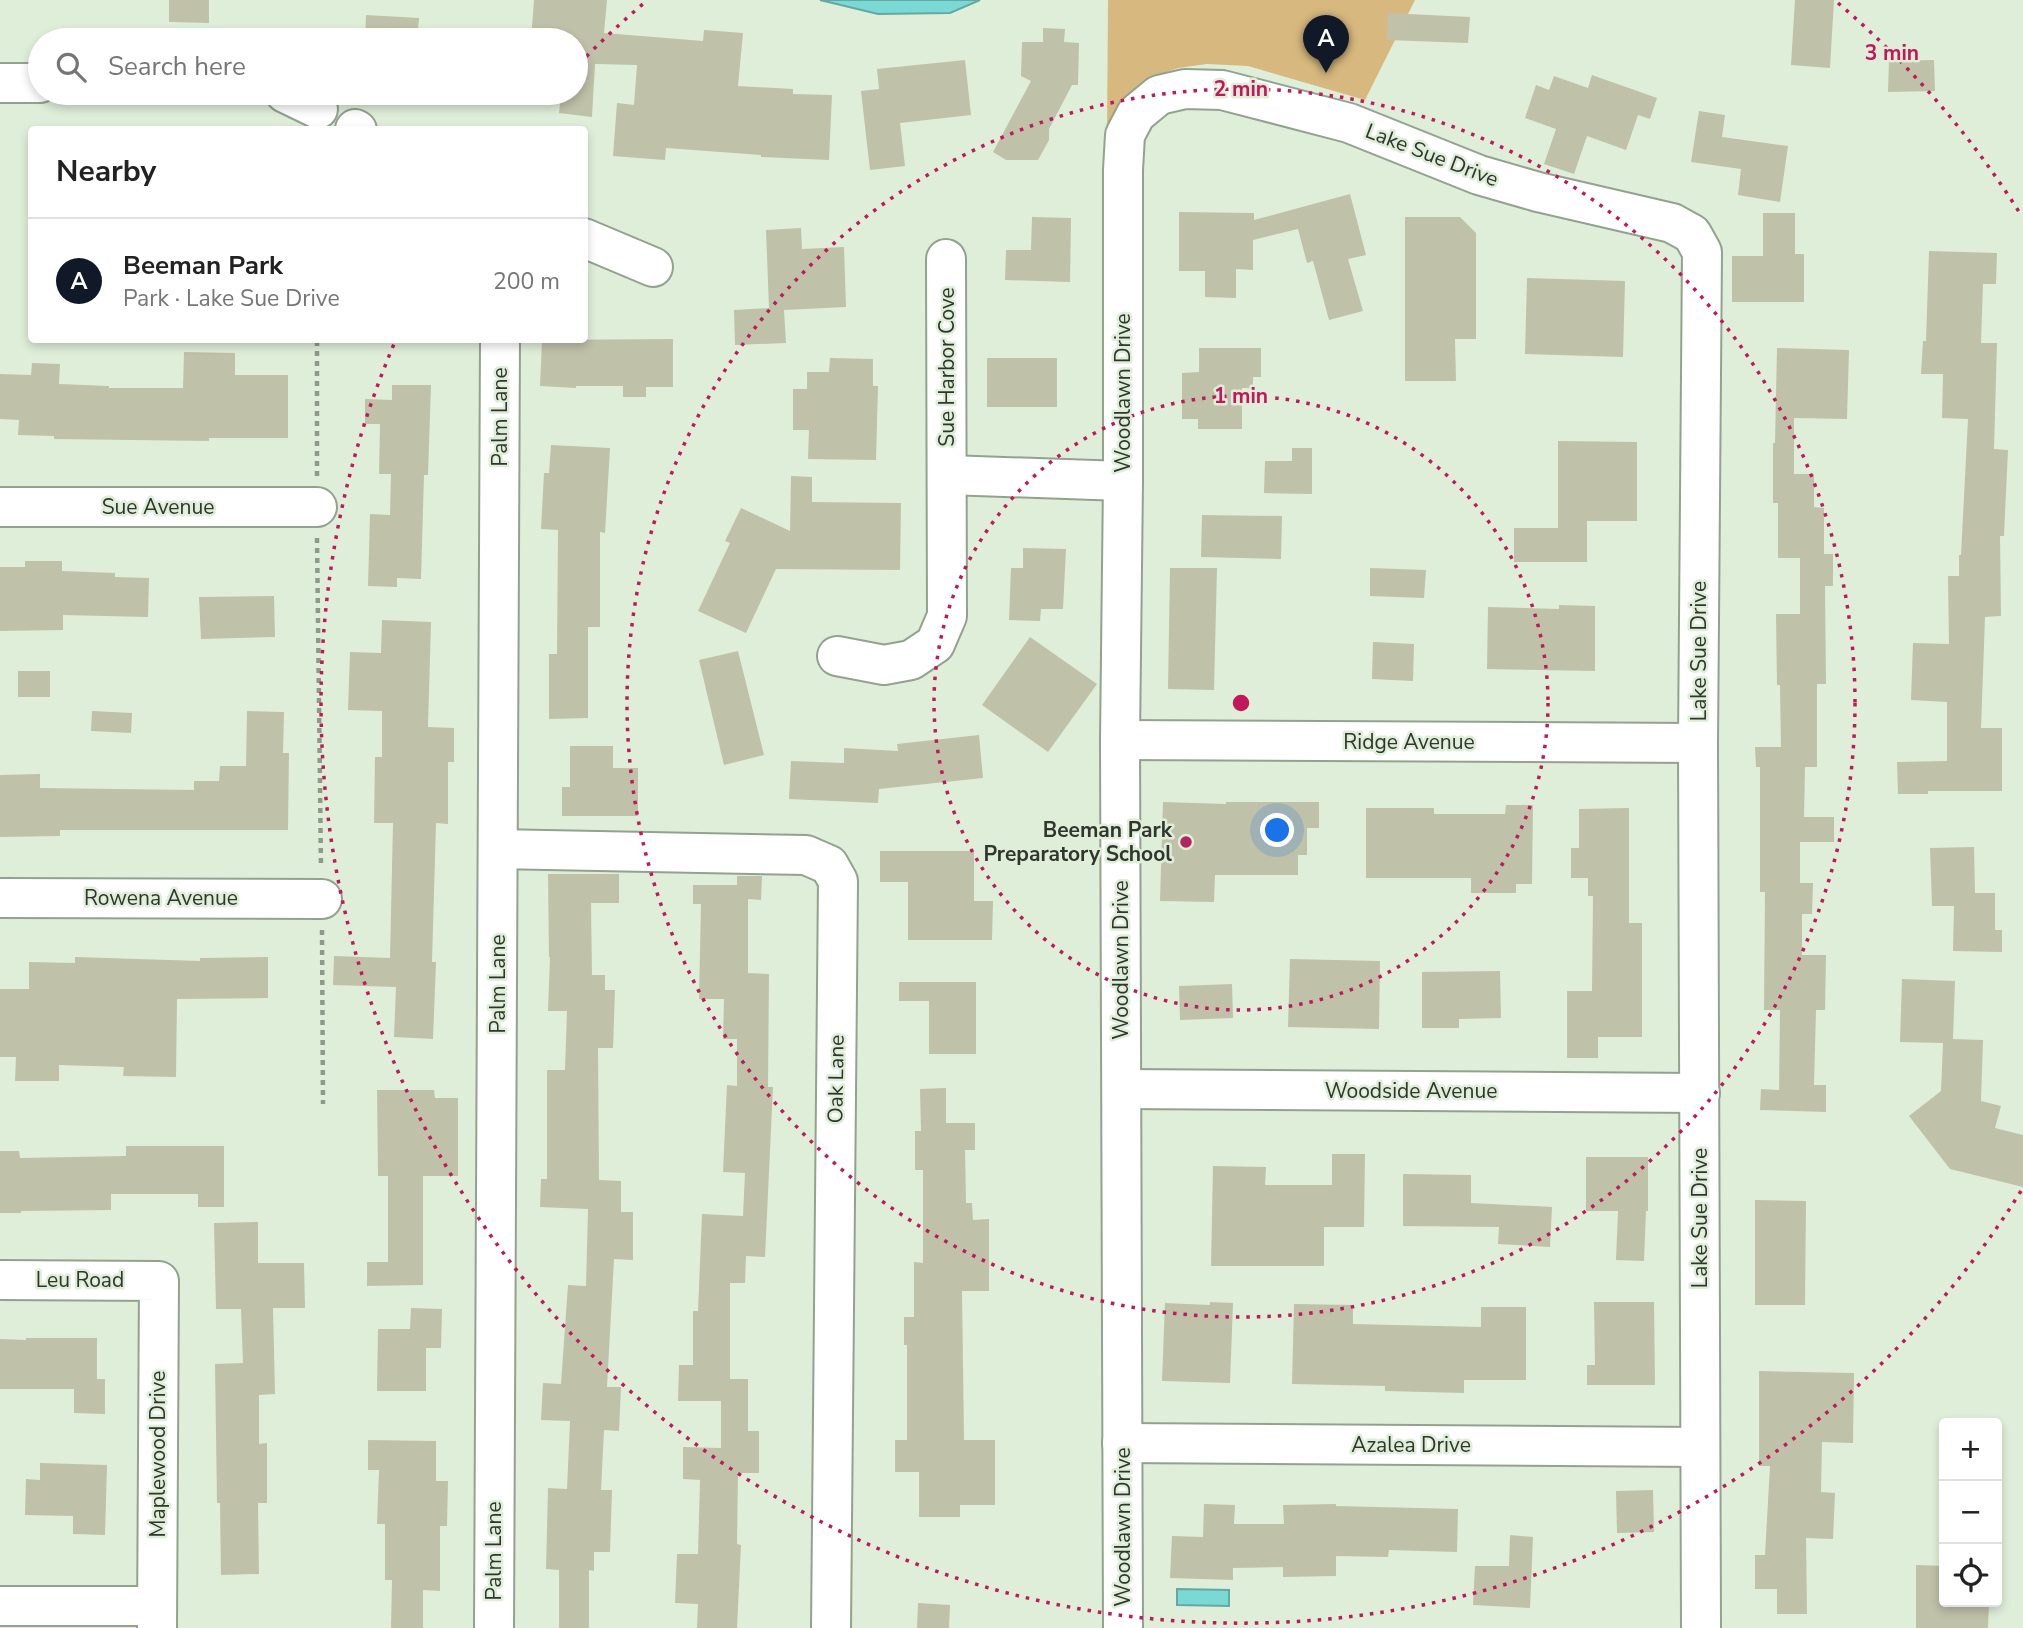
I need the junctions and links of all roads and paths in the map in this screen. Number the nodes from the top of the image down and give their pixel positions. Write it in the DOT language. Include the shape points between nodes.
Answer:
graph roads {
  1 [pos="0,83"];
  2 [pos="28,83"];
  3 [pos="1159,95"];
  4 [pos="310,105"];
  5 [pos="318,109"];
  6 [pos="588,240"];
  7 [pos="947,259"];
  8 [pos="653,267"];
  9 [pos="317,343"];
  10 [pos="500,343"];
  11 [pos="948,475"];
  12 [pos="1123,481"];
  13 [pos="0,507"];
  14 [pos="317,507"];
  15 [pos="837,656"];
  16 [pos="1120,740"];
  17 [pos="1698,743"];
  18 [pos="498,849"];
  19 [pos="0,898"];
  20 [pos="322,899"];
  21 [pos="1122,1089"];
  22 [pos="1700,1093"];
  23 [pos="323,1104"];
  24 [pos="0,1280"];
  25 [pos="159,1281"];
  26 [pos="1122,1443"];
  27 [pos="1700,1447"];
  28 [pos="0,1606"];
  29 [pos="157,1617"];
  30 [pos="494,1628"];
  31 [pos="831,1628"];
  32 [pos="1123,1628"];
  33 [pos="1701,1628"];
  1 -- 2 [label="street"];
  3 -- 12 [label="street, Woodlawn Drive" via="1136,114 1125,135"];
  3 -- 17 [label="street, Lake Sue Drive" via="1185,89 1222,90 1324,116 1479,175 1672,223 1692,234 1702,252"];
  4 -- 5 [label="street"];
  6 -- 8 [label="street"];
  7 -- 11 [label="street, Sue Harbor Cove"];
  9 -- 14 [label="path"];
  10 -- 18 [label="street, Palm Lane"];
  11 -- 12 [label="street, Sue Harbor Cove"];
  11 -- 15 [label="street, Sue Harbor Cove" via="947,616 935,644 911,660 884,665"];
  12 -- 16 [label="street, Woodlawn Drive"];
  13 -- 14 [label="street, Sue Avenue"];
  14 -- 20 [label="path"];
  16 -- 17 [label="street, Ridge Avenue"];
  16 -- 21 [label="street, Woodlawn Drive"];
  17 -- 22 [label="street, Lake Sue Drive"];
  18 -- 30 [label="street, Palm Lane"];
  18 -- 31 [label="street, Oak Lane" via="806,855 829,865 838,881"];
  19 -- 20 [label="street, Rowena Avenue"];
  20 -- 23 [label="path"];
  21 -- 22 [label="street, Woodside Avenue"];
  21 -- 26 [label="street, Woodlawn Drive"];
  22 -- 27 [label="street, Lake Sue Drive"];
  24 -- 25 [label="street, Leu Road"];
  25 -- 29 [label="street, Maplewood Drive"];
  26 -- 27 [label="street, Azalea Drive"];
  26 -- 32 [label="street, Woodlawn Drive"];
  27 -- 33 [label="street, Lake Sue Drive"];
  28 -- 29 [label="street"];
}
